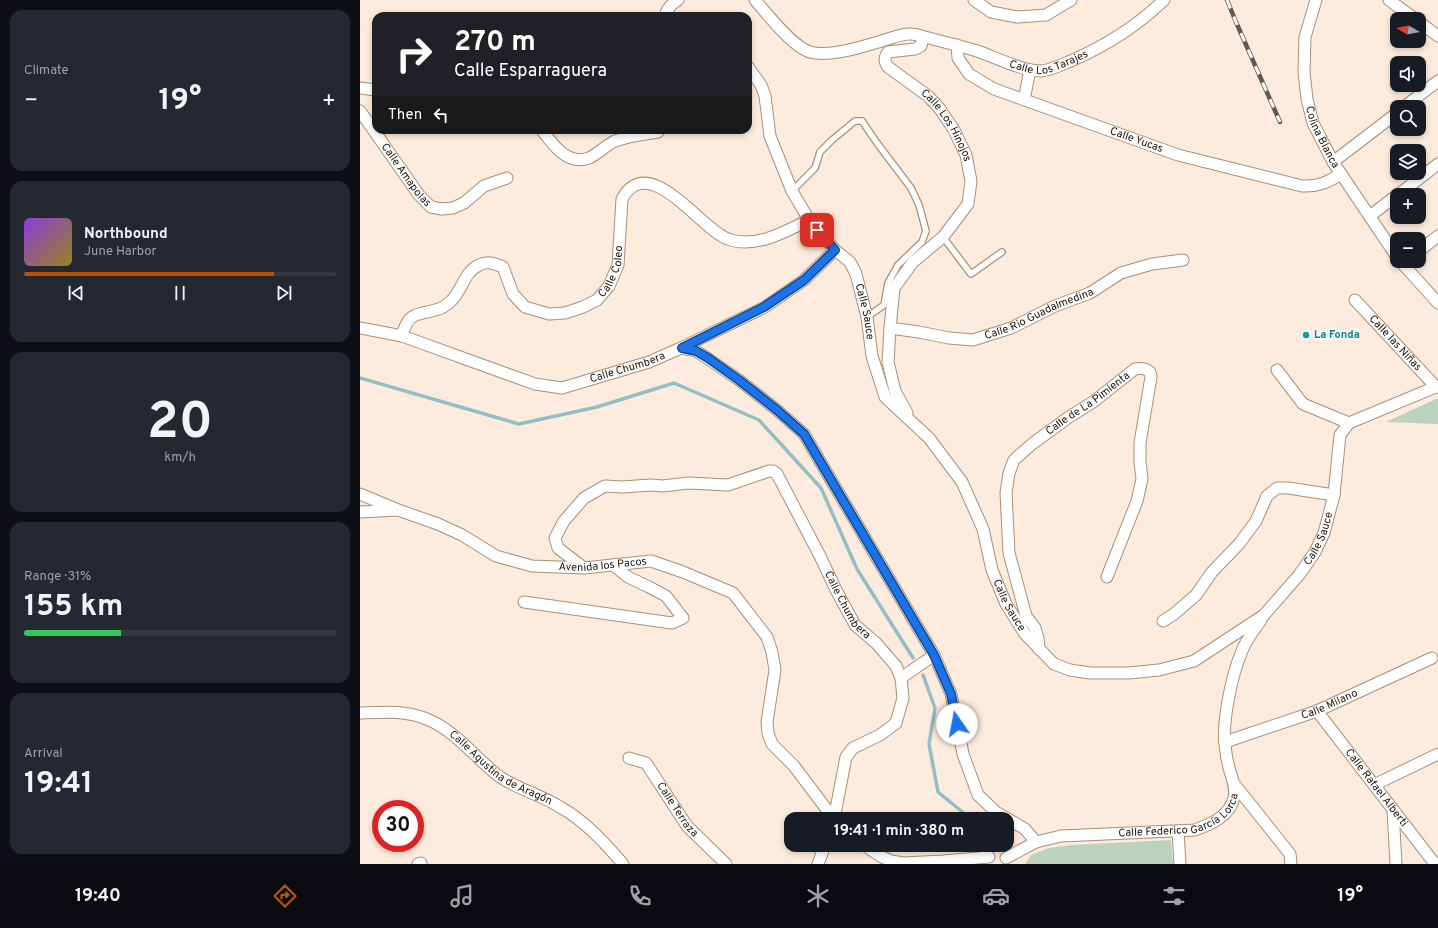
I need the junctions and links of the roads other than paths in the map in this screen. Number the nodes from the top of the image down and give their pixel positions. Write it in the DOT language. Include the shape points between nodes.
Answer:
graph roads {
  1 [pos="678,0"];
  2 [pos="755,0"];
  3 [pos="974,0"];
  4 [pos="1071,0"];
  5 [pos="1164,0"];
  6 [pos="1316,0"];
  7 [pos="1389,0"];
  8 [pos="666,12"];
  9 [pos="1405,12"];
  10 [pos="1426,27"];
  11 [pos="921,36"];
  12 [pos="1438,36"];
  13 [pos="957,45"];
  14 [pos="1030,70"];
  15 [pos="752,73"];
  16 [pos="1438,81"];
  17 [pos="360,88"];
  18 [pos="372,90"];
  19 [pos="1024,100"];
  20 [pos="1413,100"];
  21 [pos="360,111"];
  22 [pos="1390,118"];
  23 [pos="372,128"];
  24 [pos="376,134"];
  25 [pos="545,134"];
  26 [pos="641,134"];
  27 [pos="1333,162"];
  28 [pos="1438,164"];
  29 [pos="1341,174"];
  30 [pos="507,178"];
  31 [pos="1406,188"];
  32 [pos="792,191"];
  33 [pos="1390,200"];
  34 [pos="1370,216"];
  35 [pos="809,220"];
  36 [pos="1438,236"];
  37 [pos="943,237"];
  38 [pos="1390,245"];
  39 [pos="1426,245"];
  40 [pos="835,250"];
  41 [pos="1002,252"];
  42 [pos="1183,260"];
  43 [pos="1407,268"];
  44 [pos="1356,300"];
  45 [pos="1438,303"];
  46 [pos="867,317"];
  47 [pos="360,328"];
  48 [pos="890,328"];
  49 [pos="402,336"];
  50 [pos="682,348"];
  51 [pos="1278,370"];
  52 [pos="1437,386"];
  53 [pos="911,421"];
  54 [pos="1349,423"];
  55 [pos="362,495"];
  56 [pos="1334,495"];
  57 [pos="398,510"];
  58 [pos="362,512"];
  59 [pos="613,565"];
  60 [pos="584,568"];
  61 [pos="1107,577"];
  62 [pos="524,602"];
  63 [pos="1264,615"];
  64 [pos="1163,621"];
  65 [pos="1039,649"];
  66 [pos="934,655"];
  67 [pos="1432,658"];
  68 [pos="901,678"];
  69 [pos="1317,712"];
  70 [pos="360,713"];
  71 [pos="1224,742"];
  72 [pos="1438,754"];
  73 [pos="629,758"];
  74 [pos="1235,785"];
  75 [pos="1374,785"];
  76 [pos="1393,811"];
  77 [pos="829,812"];
  78 [pos="835,812"];
  79 [pos="1178,831"];
  80 [pos="1036,842"];
  81 [pos="822,852"];
  82 [pos="874,852"];
  83 [pos="986,861"];
  84 [pos="1008,861"];
  85 [pos="946,863"];
  86 [pos="623,864"];
  87 [pos="726,864"];
  88 [pos="818,864"];
  89 [pos="1180,864"];
  90 [pos="1291,864"];
  91 [pos="1396,864"];
  92 [pos="1435,864"];
  1 -- 8 [label="street" via="673,2"];
  2 -- 11 [label="street" via="795,44 810,52 846,50 903,35"];
  3 -- 4 [label="street" via="991,12 1017,18 1046,15"];
  5 -- 14 [label="street, Calle Los Tarajes" via="1126,32 1097,50 1054,68"];
  6 -- 27 [label="street, Colina Blanca" via="1305,37 1304,72 1307,99 1314,123"];
  7 -- 9 [label="street"];
  10 -- 12 [label="street"];
  11 -- 13 [label="street, Calle Los Tarajes"];
  11 -- 37 [label="street, Calle Los Hinojos" via="921,46 888,52 885,62 888,67 928,96 940,109 966,155 971,181 968,204"];
  13 -- 14 [label="street, Calle Los Tarajes"];
  13 -- 19 [label="street, Calle Yucas" via="958,58 969,74 994,89"];
  14 -- 19 [label="street"];
  15 -- 32 [label="street, Calle Sauce" via="765,96 770,136"];
  16 -- 20 [label="street"];
  17 -- 18 [label="street"];
  19 -- 29 [label="street, Calle Yucas" via="1178,155 1302,186 1313,187"];
  21 -- 23 [label="street, Calle Amapolas"];
  22 -- 27 [label="street"];
  24 -- 30 [label="street, Calle Amapolas" via="419,196 431,206 453,208 464,203 484,186"];
  25 -- 26 [label="street" via="564,155 582,160 614,142"];
  27 -- 29 [label="street, Colina Blanca"];
  28 -- 31 [label="street"];
  29 -- 34 [label="street, Colina Blanca"];
  32 -- 35 [label="street, Calle Sauce"];
  32 -- 46 [label="lane" via="815,168 820,152 855,121 862,121 911,188 926,231 922,242 898,265 888,283 884,305"];
  33 -- 34 [label="street"];
  34 -- 38 [label="street, Colina Blanca"];
  35 -- 40 [label="street, Calle Sauce"];
  35 -- 49 [label="street, Calle Coleo" via="759,241 742,242 727,239 676,197 657,186 636,183 628,189 622,199 618,265 609,286 597,300 583,307 549,314 525,307 513,294 503,266 485,262 467,276 452,300 443,307 413,316 406,323"];
  36 -- 39 [label="street"];
  37 -- 41 [label="lane" via="971,274"];
  37 -- 48 [label="street, Calle Los Hinojos" via="913,262 894,288"];
  40 -- 46 [label="street, Calle Sauce" via="850,262 856,274"];
  40 -- 50 [label="street, Calle Chumbera" via="804,280 764,307"];
  42 -- 48 [label="street, Calle Rio Guadalmedina" via="1152,264 1121,273 1090,293 1055,306 1011,328 973,340"];
  43 -- 45 [label="street, Colina Blanca"];
  44 -- 52 [label="street, Calle las Niñas"];
  46 -- 53 [label="street, Calle Sauce" via="872,356 885,397"];
  47 -- 49 [label="street, Calle Chumbera"];
  48 -- 53 [label="street, Calle Los Hinojos" via="888,362 896,391"];
  49 -- 50 [label="street, Calle Chumbera" via="535,384 562,388 649,362"];
  50 -- 66 [label="street" via="696,351 708,358 777,410 804,434"];
  51 -- 54 [label="street" via="1303,404"];
  52 -- 54 [label="street"];
  53 -- 65 [label="street, Calle Sauce" via="929,438 962,482 982,529 992,570 1006,604 1025,634"];
  54 -- 56 [label="street, Calle Sauce" via="1340,435"];
  55 -- 57 [label="street"];
  55 -- 58 [label="street"];
  56 -- 63 [label="street, Calle Sauce" via="1324,533 1315,552 1299,575"];
  56 -- 64 [label="street" via="1277,488 1267,496 1256,520 1239,544 1212,572 1196,595"];
  57 -- 58 [label="street, Avenida los Pacos"];
  57 -- 60 [label="street, Avenida los Pacos" via="462,535 496,556 532,566"];
  59 -- 60 [label="street, Avenida los Pacos"];
  59 -- 62 [label="street" via="628,577 666,596 683,618 672,623"];
  59 -- 77 [label="street, Avenida los Pacos" via="651,561 733,593 767,636 772,652 775,670 767,722 772,744 794,766"];
  60 -- 68 [label="street, Calle Chumbera" via="558,548 555,538 564,521 584,498 605,486 663,486 688,483 728,485 774,471 855,625 876,643 896,666"];
  61 -- 65 [label="street, Calle de La Pimienta" via="1137,501 1142,479 1140,442 1151,377 1150,372 1141,368 1135,369 1032,444 1014,460 1009,473 1006,493 1009,553 1026,616 1035,628"];
  63 -- 65 [label="street, Calle Sauce" via="1194,661 1159,670 1129,673 1070,670 1054,664"];
  63 -- 71 [label="street, Calle Federico García Lorca" via="1242,651 1236,670 1225,720"];
  66 -- 68 [label="street"];
  66 -- 80 [label="street" via="951,694 963,754 978,795 996,812 1025,829"];
  67 -- 69 [label="street, Calle Milano"];
  68 -- 78 [label="street, Calle Chumbera" via="904,698 896,723 880,735 853,748 846,757"];
  69 -- 71 [label="street, Calle Milano"];
  69 -- 75 [label="street, Calle Rafael Alberti"];
  70 -- 86 [label="street, Calle Agustina de Aragón" via="408,713 446,729 500,776 521,789 560,806 588,827"];
  71 -- 74 [label="street, Calle Federico García Lorca"];
  72 -- 75 [label="street"];
  73 -- 87 [label="street, Calle Terraza" via="646,764 687,826"];
  74 -- 79 [label="street, Calle Federico García Lorca" via="1234,799 1228,811 1212,823 1195,830"];
  74 -- 90 [label="street" via="1290,854"];
  75 -- 76 [label="street, Calle Rafael Alberti"];
  76 -- 91 [label="street"];
  76 -- 92 [label="street, Calle Rafael Alberti"];
  79 -- 80 [label="street, Calle Federico García Lorca" via="1061,836"];
  79 -- 89 [label="street"];
  80 -- 84 [label="street, Calle Federico García Lorca"];
  81 -- 88 [label="street"];
  82 -- 85 [label="street" via="891,862"];
  83 -- 84 [label="street" via="998,855"];
  83 -- 85 [label="street"];
}
